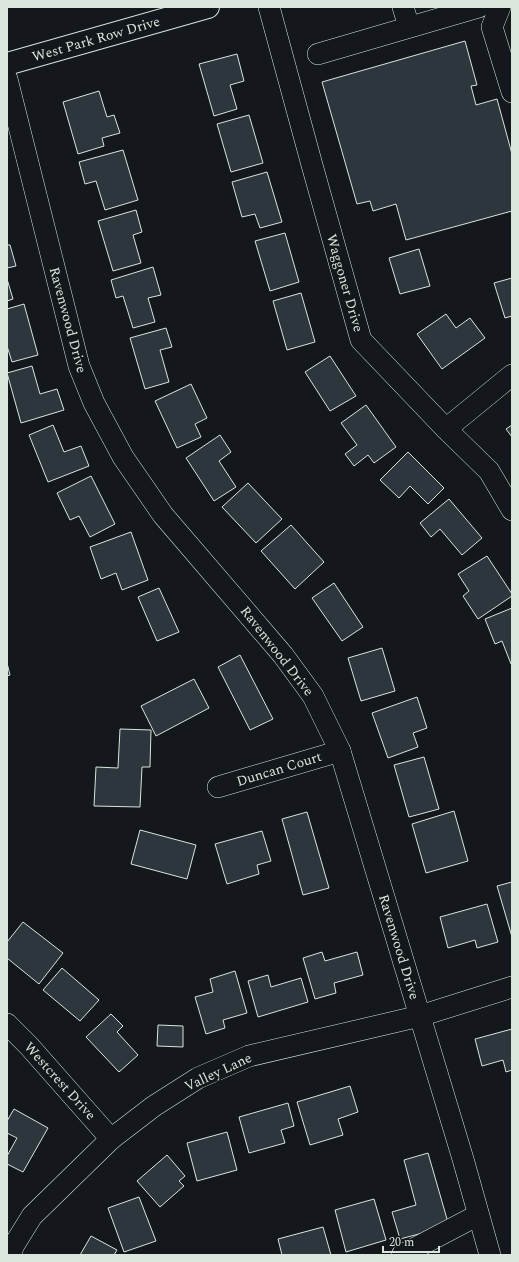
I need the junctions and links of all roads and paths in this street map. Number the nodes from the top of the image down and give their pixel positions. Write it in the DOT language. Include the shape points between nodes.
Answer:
graph roads {
  1 [pos="208,7"];
  2 [pos="269,7"];
  3 [pos="403,7"];
  4 [pos="479,7"];
  5 [pos="500,7"];
  6 [pos="156,14"];
  7 [pos="409,27"];
  8 [pos="318,54"];
  9 [pos="507,56"];
  10 [pos="7,64"];
  11 [pos="7,79"];
  12 [pos="512,92"];
  13 [pos="512,376"];
  14 [pos="446,429"];
  15 [pos="512,510"];
  16 [pos="340,751"];
  17 [pos="218,787"];
  18 [pos="512,987"];
  19 [pos="420,1016"];
  20 [pos="7,1024"];
  21 [pos="111,1139"];
  22 [pos="478,1214"];
  23 [pos="10,1255"];
  24 [pos="402,1255"];
  25 [pos="490,1255"];
  1 -- 6 [label="main road, West Park Row Drive"];
  2 -- 14 [label="street, Waggoner Drive" via="361,340"];
  3 -- 7 [label="street"];
  4 -- 7 [label="street"];
  5 -- 9 [label="street" via="492,27"];
  6 -- 10 [label="main road, West Park Row Drive"];
  7 -- 8 [label="street"];
  9 -- 12 [label="street"];
  11 -- 16 [label="street, Ravenwood Drive" via="79,366 94,403 123,457 163,516 283,655 313,696"];
  13 -- 14 [label="street"];
  14 -- 15 [label="street, Waggoner Drive" via="488,471"];
  16 -- 17 [label="street, Duncan Court"];
  16 -- 19 [label="street, Ravenwood Drive"];
  18 -- 19 [label="street, Valley Lane"];
  19 -- 21 [label="street, Valley Lane" via="249,1056 198,1078 154,1106"];
  19 -- 22 [label="street, Ravenwood Drive"];
  20 -- 21 [label="street, Westcrest Drive"];
  21 -- 23 [label="street, Valley Lane" via="32,1216"];
  22 -- 24 [label="street"];
  22 -- 25 [label="street, Ravenwood Drive"];
}
